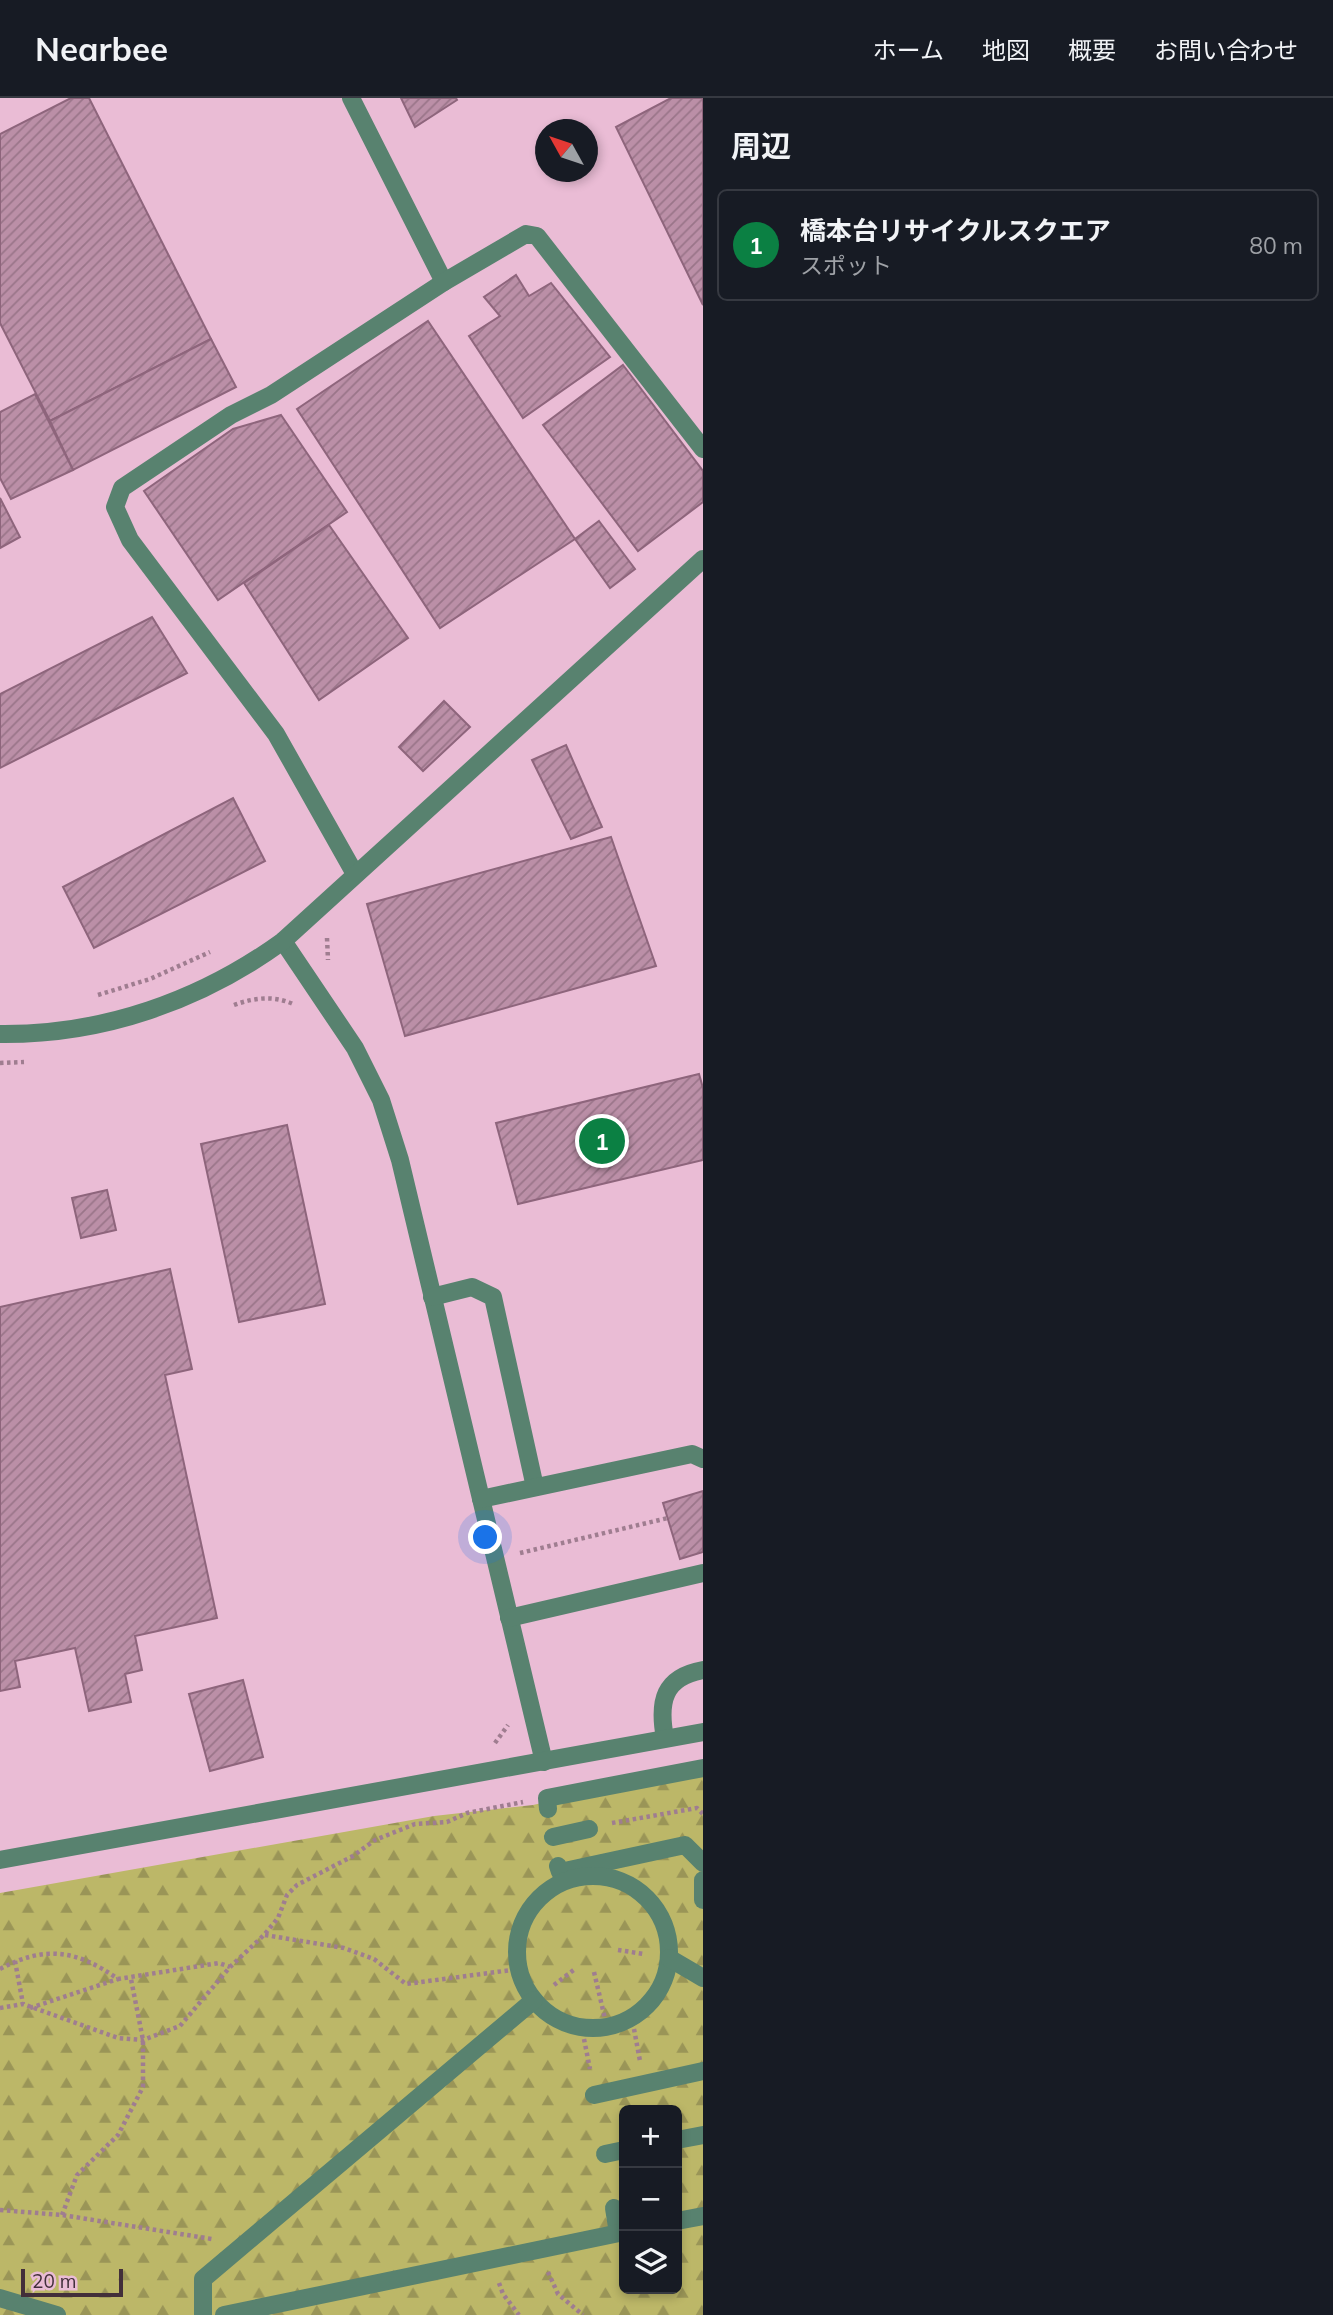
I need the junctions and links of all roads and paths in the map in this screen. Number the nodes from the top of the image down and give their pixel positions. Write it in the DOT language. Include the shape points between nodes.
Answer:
graph roads {
  1 [pos="351,98"];
  2 [pos="444,282"];
  3 [pos="703,449"];
  4 [pos="703,559"];
  5 [pos="355,874"];
  6 [pos="330,933"];
  7 [pos="283,941"];
  8 [pos="212,952"];
  9 [pos="334,972"];
  10 [pos="86,998"];
  11 [pos="230,1006"];
  12 [pos="303,1008"];
  13 [pos="0,1034"];
  14 [pos="27,1062"];
  15 [pos="0,1063"];
  16 [pos="432,1297"];
  17 [pos="703,1459"];
  18 [pos="535,1488"];
  19 [pos="481,1499"];
  20 [pos="668,1518"];
  21 [pos="513,1542"];
  22 [pos="516,1554"];
  23 [pos="519,1567"];
  24 [pos="703,1573"];
  25 [pos="509,1618"];
  26 [pos="703,1670"];
  27 [pos="509,1717"];
  28 [pos="508,1727"];
  29 [pos="703,1732"];
  30 [pos="665,1738"];
  31 [pos="544,1762"];
  32 [pos="703,1768"];
  33 [pos="547,1803"];
  34 [pos="703,1814"];
  35 [pos="593,1828"];
  36 [pos="553,1837"];
  37 [pos="0,1860"];
  38 [pos="703,1863"];
  39 [pos="558,1866"];
  40 [pos="579,1879"];
  41 [pos="703,1880"];
  42 [pos="703,1900"];
  43 [pos="264,1935"];
  44 [pos="669,1958"];
  45 [pos="15,1961"];
  46 [pos="230,1967"];
  47 [pos="0,1969"];
  48 [pos="519,1969"];
  49 [pos="594,1972"];
  50 [pos="118,1979"];
  51 [pos="131,1979"];
  52 [pos="703,1979"];
  53 [pos="534,2000"];
  54 [pos="23,2004"];
  55 [pos="0,2008"];
  56 [pos="30,2008"];
  57 [pos="607,2026"];
  58 [pos="142,2040"];
  59 [pos="703,2071"];
  60 [pos="594,2095"];
  61 [pos="703,2135"];
  62 [pos="682,2139"];
  63 [pos="619,2151"];
  64 [pos="605,2154"];
  65 [pos="614,2208"];
  66 [pos="0,2210"];
  67 [pos="62,2214"];
  68 [pos="703,2216"];
  69 [pos="682,2220"];
  70 [pos="621,2231"];
  71 [pos="619,2232"];
  72 [pos="244,2245"];
  73 [pos="538,2249"];
  74 [pos="491,2259"];
  75 [pos="0,2298"];
  76 [pos="57,2315"];
  77 [pos="203,2315"];
  78 [pos="224,2315"];
  79 [pos="519,2315"];
  80 [pos="583,2315"];
  1 -- 2 [label="street"];
  2 -- 3 [label="street" via="526,234 537,236"];
  2 -- 5 [label="street" via="122,488 115,507 130,540 276,734"];
  4 -- 5 [label="street"];
  5 -- 7 [label="street"];
  6 -- 9 [label="path" via="325,942"];
  7 -- 13 [label="street" via="207,988 128,1018 74,1030"];
  7 -- 16 [label="street" via="355,1048 381,1100"];
  8 -- 10 [label="path" via="150,979"];
  11 -- 12 [label="path" via="253,998 284,1000"];
  14 -- 15 [label="path"];
  16 -- 18 [label="street" via="472,1287 493,1297"];
  16 -- 19 [label="street"];
  17 -- 18 [label="street" via="692,1454"];
  18 -- 19 [label="street"];
  19 -- 25 [label="street"];
  20 -- 22 [label="path"];
  21 -- 22 [label="path"];
  22 -- 23 [label="path"];
  24 -- 25 [label="street"];
  25 -- 31 [label="street"];
  26 -- 30 [label="street" via="683,1674 668,1686 661,1716"];
  27 -- 28 [label="path"];
  29 -- 30 [label="street"];
  30 -- 31 [label="street"];
  31 -- 37 [label="street"];
  32 -- 33 [label="street"];
  33 -- 43 [label="path" via="467,1812 447,1822 415,1824 375,1840 297,1885"];
  34 -- 35 [label="path" via="697,1808"];
  35 -- 36 [label="street"];
  38 -- 40 [label="street" via="685,1844 595,1861"];
  39 -- 40 [label="street" via="559,1872"];
  40 -- 44 [label="street" via="614,1878 645,1895 664,1923"];
  40 -- 48 [label="street" via="548,1891 525,1917 519,1934"];
  41 -- 42 [label="street"];
  43 -- 46 [label="path"];
  43 -- 48 [label="path" via="344,1948 374,1959 406,1984"];
  44 -- 52 [label="street"];
  44 -- 57 [label="street" via="657,1993 632,2024"];
  45 -- 47 [label="path"];
  45 -- 50 [label="path" via="43,1952 71,1954"];
  45 -- 54 [label="path"];
  46 -- 51 [label="path" via="219,1963"];
  46 -- 58 [label="path" via="180,2026"];
  48 -- 53 [label="street"];
  49 -- 57 [label="path"];
  50 -- 51 [label="path"];
  50 -- 56 [label="path"];
  51 -- 58 [label="path"];
  53 -- 57 [label="street" via="584,2033"];
  53 -- 72 [label="street"];
  54 -- 55 [label="path"];
  54 -- 56 [label="path"];
  56 -- 58 [label="path" via="118,2038"];
  58 -- 67 [label="path" via="144,2087 118,2135 77,2175"];
  59 -- 60 [label="street"];
  61 -- 62 [label="street"];
  63 -- 64 [label="street"];
  65 -- 70 [label="street"];
  66 -- 67 [label="path"];
  67 -- 72 [label="path"];
  68 -- 69 [label="street"];
  71 -- 73 [label="street"];
  72 -- 77 [label="street" via="203,2279"];
  73 -- 74 [label="street"];
  73 -- 80 [label="path" via="558,2294"];
  74 -- 78 [label="street"];
  74 -- 79 [label="path" via="503,2294"];
  75 -- 76 [label="street"];
}
